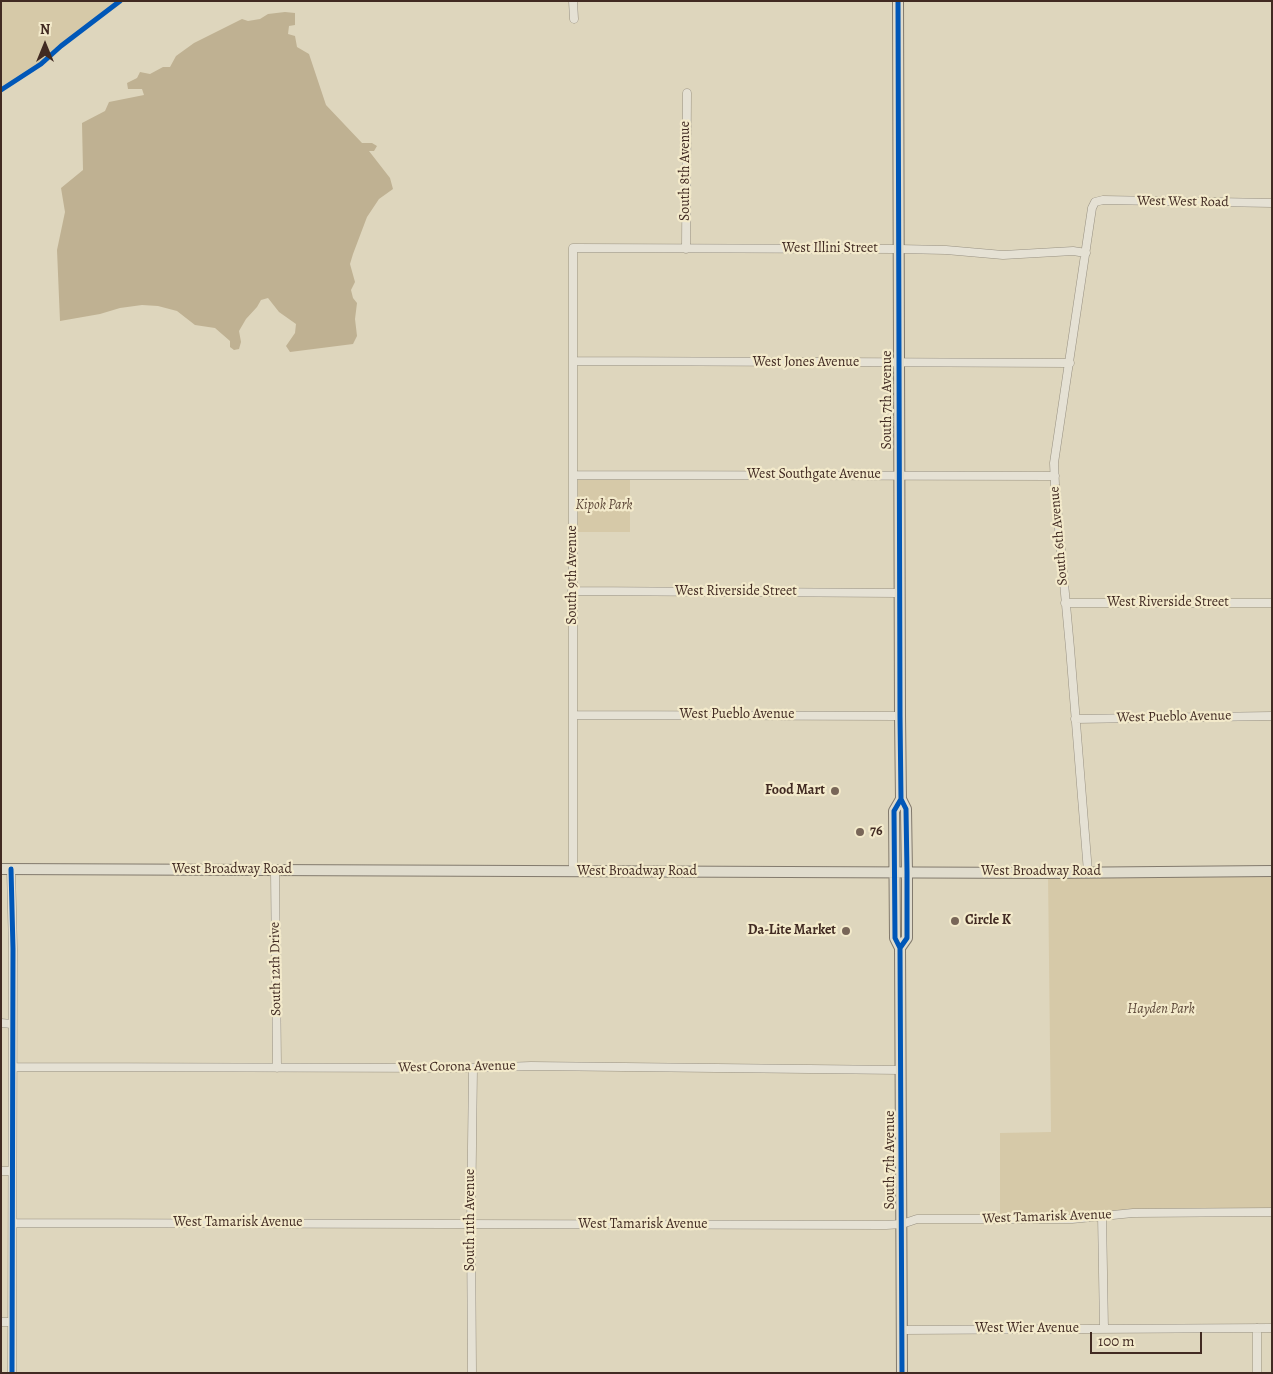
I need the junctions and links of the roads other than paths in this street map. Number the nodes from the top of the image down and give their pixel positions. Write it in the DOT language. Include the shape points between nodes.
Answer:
graph roads {
  1 [pos="573,1"];
  2 [pos="898,1"];
  3 [pos="574,19"];
  4 [pos="687,93"];
  5 [pos="1095,202"];
  6 [pos="1272,203"];
  7 [pos="573,248"];
  8 [pos="686,249"];
  9 [pos="899,249"];
  10 [pos="1086,253"];
  11 [pos="573,361"];
  12 [pos="1070,363"];
  13 [pos="899,364"];
  14 [pos="573,475"];
  15 [pos="899,475"];
  16 [pos="1054,476"];
  17 [pos="572,591"];
  18 [pos="899,594"];
  19 [pos="1065,603"];
  20 [pos="1272,603"];
  21 [pos="573,715"];
  22 [pos="900,716"];
  23 [pos="1272,716"];
  24 [pos="1076,719"];
  25 [pos="901,799"];
  26 [pos="6,869"];
  27 [pos="275,871"];
  28 [pos="1272,871"];
  29 [pos="574,872"];
  30 [pos="895,872"];
  31 [pos="907,872"];
  32 [pos="1088,872"];
  33 [pos="900,948"];
  34 [pos="1,1024"];
  35 [pos="12,1024"];
  36 [pos="13,1067"];
  37 [pos="277,1068"];
  38 [pos="472,1068"];
  39 [pos="901,1070"];
  40 [pos="1,1171"];
  41 [pos="12,1171"];
  42 [pos="1272,1212"];
  43 [pos="1102,1216"];
  44 [pos="13,1223"];
  45 [pos="902,1224"];
  46 [pos="470,1225"];
  47 [pos="1,1322"];
  48 [pos="11,1322"];
  49 [pos="1257,1328"];
  50 [pos="1272,1328"];
  51 [pos="1104,1329"];
  52 [pos="902,1330"];
  53 [pos="12,1373"];
  54 [pos="472,1373"];
  55 [pos="902,1373"];
  56 [pos="1257,1373"];
  1 -- 3 [label="street"];
  2 -- 9 [label="main road, South 7th Avenue"];
  4 -- 8 [label="street, South 8th Avenue"];
  5 -- 6 [label="street, West West Road"];
  5 -- 10 [label="street, South 6th Avenue"];
  7 -- 8 [label="street, West Illini Street"];
  7 -- 11 [label="street, South 9th Avenue"];
  8 -- 9 [label="street, West Illini Street"];
  9 -- 10 [label="street, West Illini Street" via="1003,255"];
  9 -- 13 [label="main road, South 7th Avenue"];
  10 -- 12 [label="street, South 6th Avenue"];
  11 -- 13 [label="street, West Jones Avenue"];
  11 -- 14 [label="street, South 9th Avenue"];
  12 -- 13 [label="street, West Jones Avenue"];
  12 -- 16 [label="street, South 6th Avenue"];
  13 -- 15 [label="main road, South 7th Avenue"];
  14 -- 15 [label="street, West Southgate Avenue"];
  14 -- 17 [label="street, South 9th Avenue"];
  15 -- 16 [label="street, West Southgate Avenue"];
  15 -- 18 [label="main road, South 7th Avenue"];
  16 -- 19 [label="street, South 6th Avenue"];
  17 -- 18 [label="street, West Riverside Street"];
  17 -- 21 [label="street, South 9th Avenue"];
  18 -- 22 [label="main road, South 7th Avenue"];
  19 -- 20 [label="street, West Riverside Street"];
  19 -- 24 [label="street, South 6th Avenue"];
  21 -- 22 [label="street, West Pueblo Avenue"];
  21 -- 29 [label="street, South 9th Avenue"];
  22 -- 25 [label="main road, South 7th Avenue"];
  23 -- 24 [label="street, West Pueblo Avenue"];
  24 -- 32 [label="street, South 6th Avenue"];
  25 -- 30 [label="main road, South 7th Avenue" via="894,811"];
  25 -- 31 [label="main road, South 7th Avenue" via="906,809"];
  26 -- 27 [label="main road, West Broadway Road"];
  26 -- 35 [label="street"];
  27 -- 29 [label="main road, West Broadway Road"];
  27 -- 37 [label="street, South 12th Drive"];
  28 -- 32 [label="main road, West Broadway Road"];
  29 -- 30 [label="main road, West Broadway Road"];
  30 -- 31 [label="main road, West Broadway Road"];
  30 -- 33 [label="main road, South 7th Avenue" via="895,938"];
  31 -- 32 [label="main road, West Broadway Road"];
  31 -- 33 [label="main road, South 7th Avenue" via="907,938"];
  33 -- 39 [label="main road, South 7th Avenue"];
  34 -- 35 [label="street"];
  35 -- 36 [label="street"];
  36 -- 37 [label="street, West Corona Avenue"];
  36 -- 41 [label="street"];
  37 -- 38 [label="street, West Corona Avenue"];
  38 -- 39 [label="street, West Corona Avenue"];
  38 -- 46 [label="street, South 11th Avenue"];
  39 -- 45 [label="main road, South 7th Avenue"];
  40 -- 41 [label="street"];
  41 -- 44 [label="street"];
  42 -- 43 [label="street, West Tamarisk Avenue"];
  43 -- 45 [label="street, West Tamarisk Avenue" via="1072,1219 917,1219"];
  43 -- 51 [label="street"];
  44 -- 46 [label="street, West Tamarisk Avenue"];
  44 -- 48 [label="street"];
  45 -- 46 [label="street, West Tamarisk Avenue"];
  45 -- 52 [label="main road, South 7th Avenue"];
  46 -- 54 [label="street, South 11th Avenue"];
  47 -- 48 [label="street"];
  48 -- 53 [label="street"];
  49 -- 50 [label="street, West Wier Avenue"];
  49 -- 51 [label="street, West Wier Avenue"];
  49 -- 56 [label="street"];
  51 -- 52 [label="street, West Wier Avenue"];
  52 -- 55 [label="main road, South 7th Avenue"];
}
